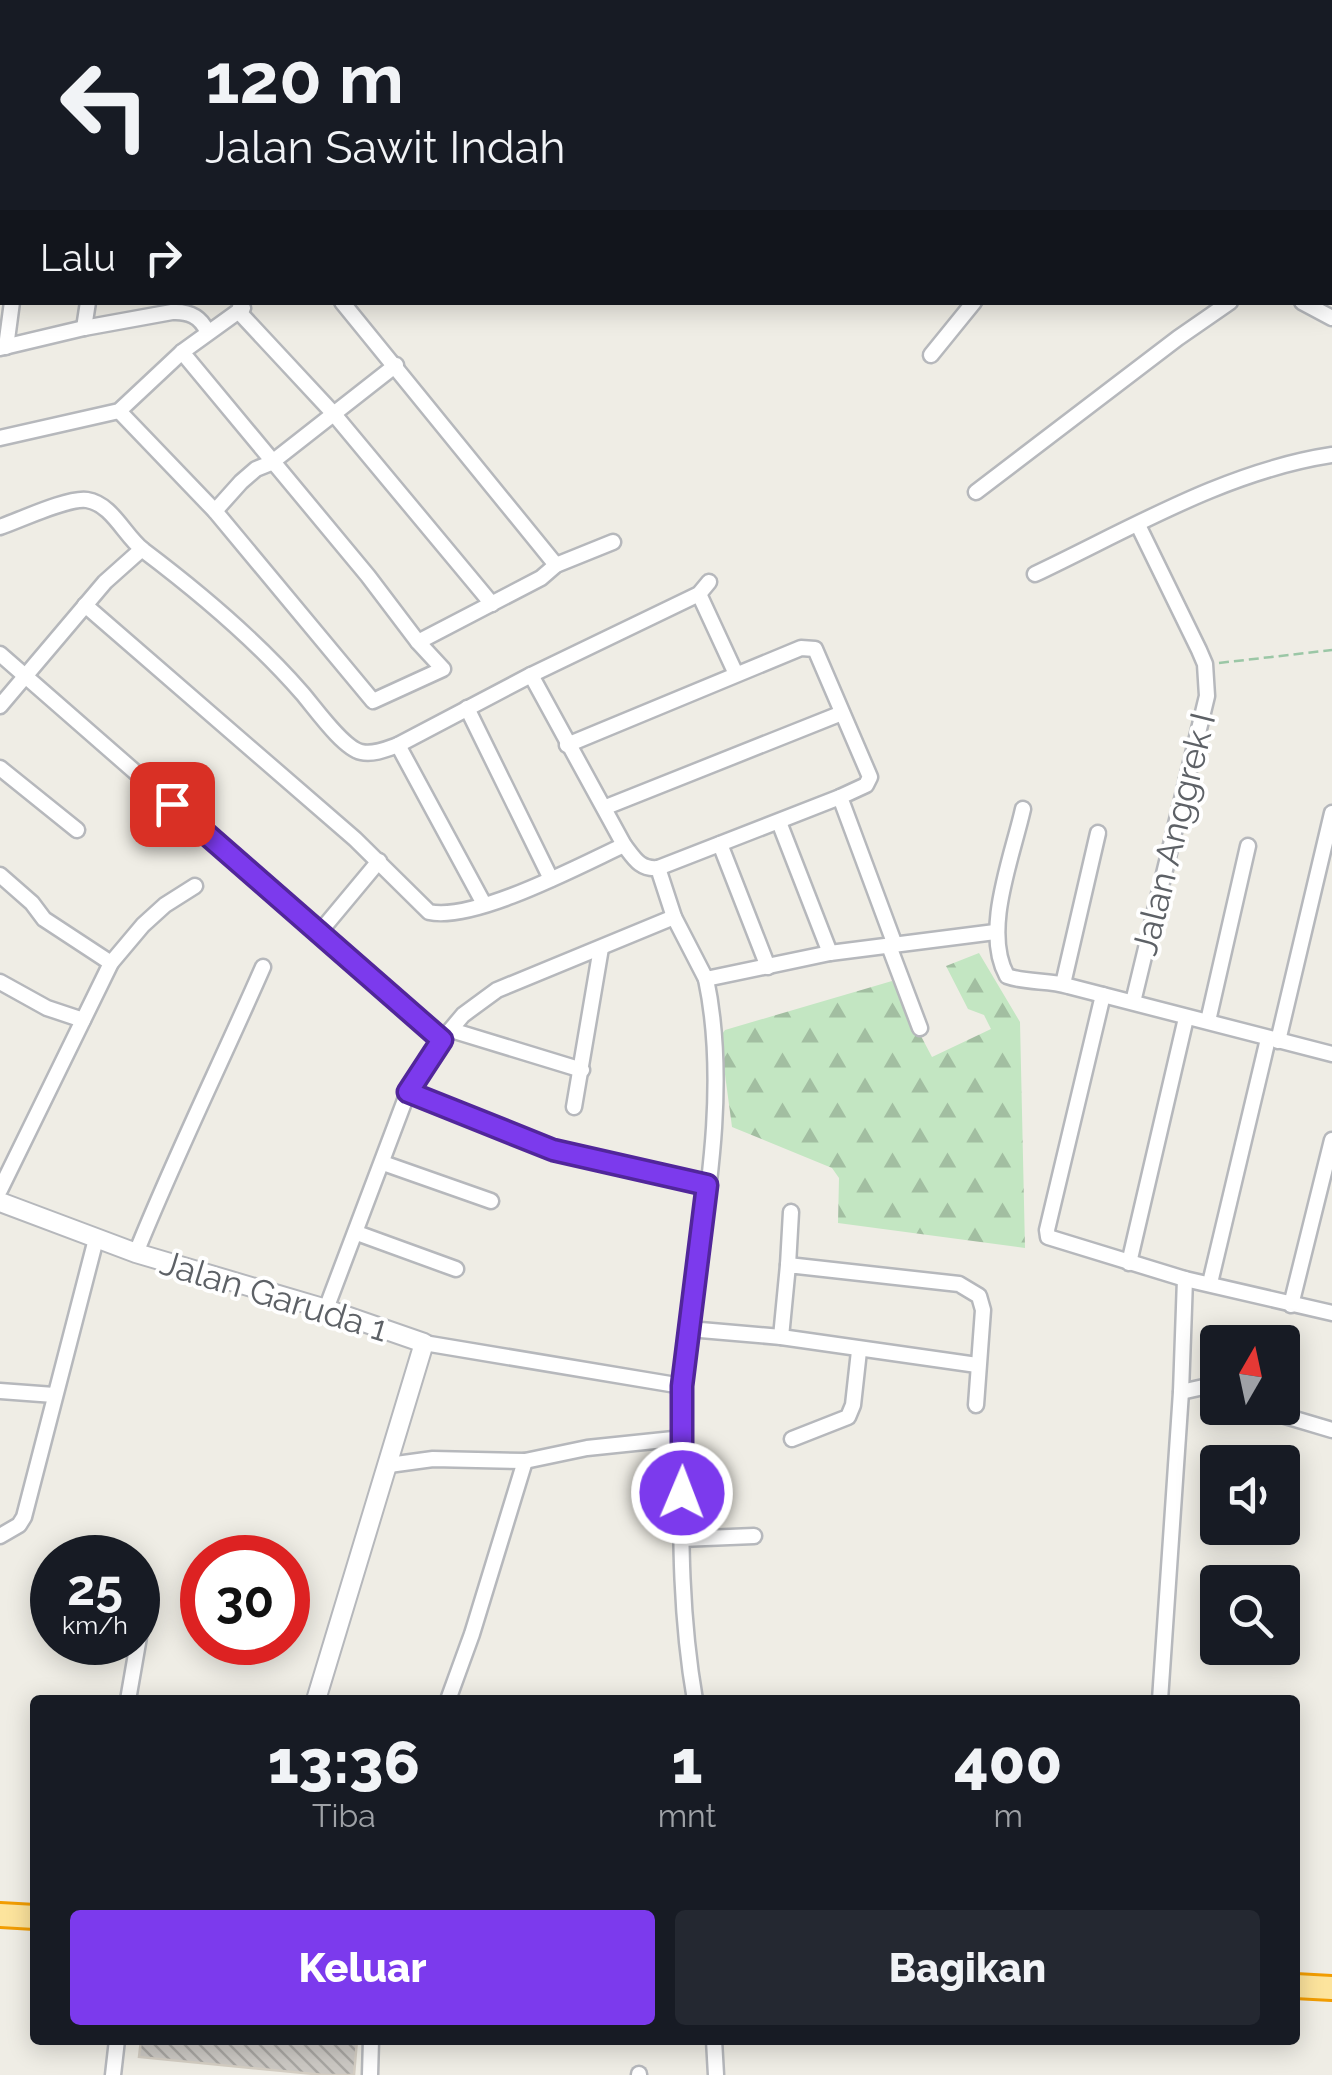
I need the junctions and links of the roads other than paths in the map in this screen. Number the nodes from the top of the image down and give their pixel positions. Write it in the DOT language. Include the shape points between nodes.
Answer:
graph roads {
  1 [pos="11,305"];
  2 [pos="88,305"];
  3 [pos="345,305"];
  4 [pos="972,305"];
  5 [pos="1226,305"];
  6 [pos="1307,305"];
  7 [pos="243,306"];
  8 [pos="1332,318"];
  9 [pos="84,328"];
  10 [pos="207,331"];
  11 [pos="3,348"];
  12 [pos="182,352"];
  13 [pos="931,355"];
  14 [pos="396,365"];
  15 [pos="119,412"];
  16 [pos="334,413"];
  17 [pos="0,438"];
  18 [pos="1332,455"];
  19 [pos="272,463"];
  20 [pos="976,492"];
  21 [pos="215,511"];
  22 [pos="1138,525"];
  23 [pos="0,527"];
  24 [pos="612,542"];
  25 [pos="142,549"];
  26 [pos="556,565"];
  27 [pos="1035,574"];
  28 [pos="492,604"];
  29 [pos="85,606"];
  30 [pos="418,642"];
  31 [pos="0,654"];
  32 [pos="736,674"];
  33 [pos="24,675"];
  34 [pos="531,675"];
  35 [pos="0,706"];
  36 [pos="467,708"];
  37 [pos="842,713"];
  38 [pos="398,745"];
  39 [pos="567,746"];
  40 [pos="0,768"];
  41 [pos="840,797"];
  42 [pos="606,807"];
  43 [pos="1023,809"];
  44 [pos="1332,814"];
  45 [pos="779,822"];
  46 [pos="77,830"];
  47 [pos="1098,833"];
  48 [pos="720,844"];
  49 [pos="624,845"];
  50 [pos="1248,846"];
  51 [pos="379,861"];
  52 [pos="658,868"];
  53 [pos="0,875"];
  54 [pos="550,879"];
  55 [pos="195,886"];
  56 [pos="484,904"];
  57 [pos="674,917"];
  58 [pos="995,932"];
  59 [pos="319,933"];
  60 [pos="892,946"];
  61 [pos="601,948"];
  62 [pos="830,954"];
  63 [pos="111,964"];
  64 [pos="263,967"];
  65 [pos="768,967"];
  66 [pos="706,980"];
  67 [pos="0,982"];
  68 [pos="1063,984"];
  69 [pos="1102,996"];
  70 [pos="1133,1002"];
  71 [pos="1186,1018"];
  72 [pos="83,1020"];
  73 [pos="1208,1021"];
  74 [pos="920,1028"];
  75 [pos="447,1035"];
  76 [pos="1273,1040"];
  77 [pos="1332,1054"];
  78 [pos="582,1070"];
  79 [pos="408,1092"];
  80 [pos="574,1107"];
  81 [pos="1332,1140"];
  82 [pos="383,1163"];
  83 [pos="707,1185"];
  84 [pos="0,1190"];
  85 [pos="491,1201"];
  86 [pos="0,1202"];
  87 [pos="791,1212"];
  88 [pos="357,1233"];
  89 [pos="96,1239"];
  90 [pos="136,1253"];
  91 [pos="1129,1263"];
  92 [pos="788,1265"];
  93 [pos="456,1269"];
  94 [pos="1185,1278"];
  95 [pos="1210,1283"];
  96 [pos="1291,1305"];
  97 [pos="326,1309"];
  98 [pos="1332,1313"];
  99 [pos="689,1329"];
  100 [pos="781,1337"];
  101 [pos="424,1343"];
  102 [pos="859,1350"];
  103 [pos="978,1365"];
  104 [pos="682,1386"];
  105 [pos="1200,1388"];
  106 [pos="0,1391"];
  107 [pos="1182,1392"];
  108 [pos="54,1395"];
  109 [pos="976,1404"];
  110 [pos="1300,1420"];
  111 [pos="1332,1430"];
  112 [pos="682,1438"];
  113 [pos="792,1438"];
  114 [pos="524,1461"];
  115 [pos="389,1465"];
  116 [pos="0,1536"];
  117 [pos="754,1536"];
  118 [pos="681,1539"];
  119 [pos="134,1665"];
  120 [pos="129,1695"];
  121 [pos="318,1695"];
  122 [pos="450,1695"];
  123 [pos="694,1695"];
  124 [pos="1160,1695"];
  125 [pos="0,1915"];
  126 [pos="30,1917"];
  127 [pos="1300,1986"];
  128 [pos="1332,1988"];
  129 [pos="116,2045"];
  130 [pos="371,2045"];
  131 [pos="714,2045"];
  132 [pos="113,2075"];
  133 [pos="370,2075"];
  134 [pos="716,2075"];
  1 -- 11 [label="street"];
  2 -- 9 [label="street"];
  3 -- 14 [label="street"];
  4 -- 13 [label="street"];
  5 -- 20 [label="street"];
  6 -- 8 [label="street"];
  7 -- 10 [label="street"];
  7 -- 16 [label="street"];
  9 -- 10 [label="street" via="186,311"];
  9 -- 11 [label="street"];
  10 -- 12 [label="street"];
  12 -- 15 [label="street"];
  12 -- 19 [label="street"];
  14 -- 16 [label="street"];
  14 -- 26 [label="street"];
  15 -- 17 [label="street"];
  15 -- 21 [label="street"];
  16 -- 19 [label="street"];
  16 -- 28 [label="street"];
  18 -- 22 [label="street" via="1262,471"];
  19 -- 21 [label="street" via="241,482"];
  19 -- 30 [label="street"];
  21 -- 30 [label="street" via="374,701 443,669"];
  22 -- 27 [label="street"];
  22 -- 70 [label="street, Jalan Anggrek I" via="1205,664 1207,696"];
  23 -- 25 [label="street" via="90,500"];
  24 -- 26 [label="street"];
  25 -- 29 [label="street"];
  25 -- 38 [label="street" via="281,669 344,742 359,752"];
  26 -- 28 [label="street"];
  28 -- 30 [label="street"];
  29 -- 33 [label="street"];
  29 -- 51 [label="street"];
  31 -- 33 [label="street"];
  32 -- 34 [label="street" via="704,588"];
  32 -- 37 [label="street" via="810,646"];
  32 -- 39 [label="street"];
  33 -- 35 [label="street"];
  33 -- 59 [label="street"];
  34 -- 36 [label="street"];
  34 -- 39 [label="street"];
  36 -- 38 [label="street"];
  36 -- 54 [label="street"];
  37 -- 41 [label="street" via="870,777 866,786"];
  37 -- 42 [label="street"];
  38 -- 56 [label="street"];
  39 -- 42 [label="street"];
  40 -- 46 [label="street"];
  41 -- 45 [label="street"];
  41 -- 60 [label="street"];
  42 -- 49 [label="street"];
  43 -- 58 [label="street"];
  44 -- 76 [label="street"];
  45 -- 48 [label="street"];
  45 -- 62 [label="street"];
  47 -- 68 [label="street"];
  48 -- 52 [label="street"];
  48 -- 65 [label="street"];
  49 -- 52 [label="street" via="640,865"];
  49 -- 54 [label="street"];
  50 -- 73 [label="street"];
  51 -- 56 [label="street" via="429,912"];
  51 -- 59 [label="street"];
  52 -- 57 [label="street"];
  53 -- 63 [label="street" via="44,918"];
  54 -- 56 [label="street"];
  55 -- 63 [label="street" via="143,925"];
  57 -- 61 [label="street"];
  57 -- 66 [label="street"];
  58 -- 60 [label="street"];
  58 -- 68 [label="street" via="1007,976"];
  59 -- 75 [label="street"];
  60 -- 62 [label="street"];
  60 -- 74 [label="street"];
  61 -- 75 [label="street" via="487,995"];
  61 -- 78 [label="street"];
  62 -- 65 [label="street"];
  63 -- 72 [label="street"];
  64 -- 90 [label="street"];
  65 -- 66 [label="street"];
  66 -- 83 [label="street" via="716,1084"];
  67 -- 72 [label="street"];
  68 -- 69 [label="street"];
  69 -- 70 [label="street"];
  69 -- 91 [label="street, Jalan Anggrek I" via="1047,1230 1048,1237"];
  70 -- 71 [label="street"];
  71 -- 73 [label="street"];
  71 -- 91 [label="street"];
  72 -- 84 [label="street"];
  73 -- 76 [label="street"];
  75 -- 78 [label="street"];
  75 -- 79 [label="street"];
  76 -- 77 [label="street"];
  76 -- 95 [label="street"];
  78 -- 80 [label="street"];
  79 -- 82 [label="street"];
  79 -- 83 [label="street" via="553,1150"];
  81 -- 96 [label="street"];
  82 -- 85 [label="street"];
  82 -- 88 [label="street"];
  83 -- 99 [label="street"];
  86 -- 89 [label="street, Jalan Garuda 1"];
  87 -- 92 [label="street"];
  88 -- 93 [label="street"];
  88 -- 97 [label="street"];
  89 -- 90 [label="street, Jalan Garuda 1"];
  89 -- 108 [label="street"];
  90 -- 97 [label="street, Jalan Garuda 1"];
  91 -- 94 [label="street"];
  92 -- 100 [label="street"];
  92 -- 103 [label="street" via="971,1288 983,1310"];
  94 -- 95 [label="street"];
  94 -- 107 [label="street"];
  95 -- 96 [label="street"];
  96 -- 98 [label="street"];
  97 -- 101 [label="street, Jalan Garuda 1"];
  99 -- 100 [label="street"];
  99 -- 104 [label="street"];
  100 -- 102 [label="street"];
  101 -- 104 [label="street"];
  101 -- 115 [label="street, Jalan Garuda 1"];
  102 -- 103 [label="street"];
  102 -- 113 [label="street" via="848,1417"];
  103 -- 109 [label="street"];
  104 -- 112 [label="street"];
  105 -- 107 [label="street"];
  106 -- 108 [label="street"];
  107 -- 124 [label="street"];
  108 -- 116 [label="street" via="24,1517"];
  110 -- 111 [label="street"];
  112 -- 114 [label="street"];
  112 -- 118 [label="street"];
  114 -- 115 [label="street"];
  114 -- 122 [label="street"];
  115 -- 121 [label="street, Jalan Garuda 1"];
  117 -- 118 [label="street"];
  118 -- 123 [label="street"];
  119 -- 120 [label="street"];
  125 -- 126 [label="highway"];
  127 -- 128 [label="highway"];
  129 -- 132 [label="street"];
  130 -- 133 [label="street"];
  131 -- 134 [label="street"];
}
